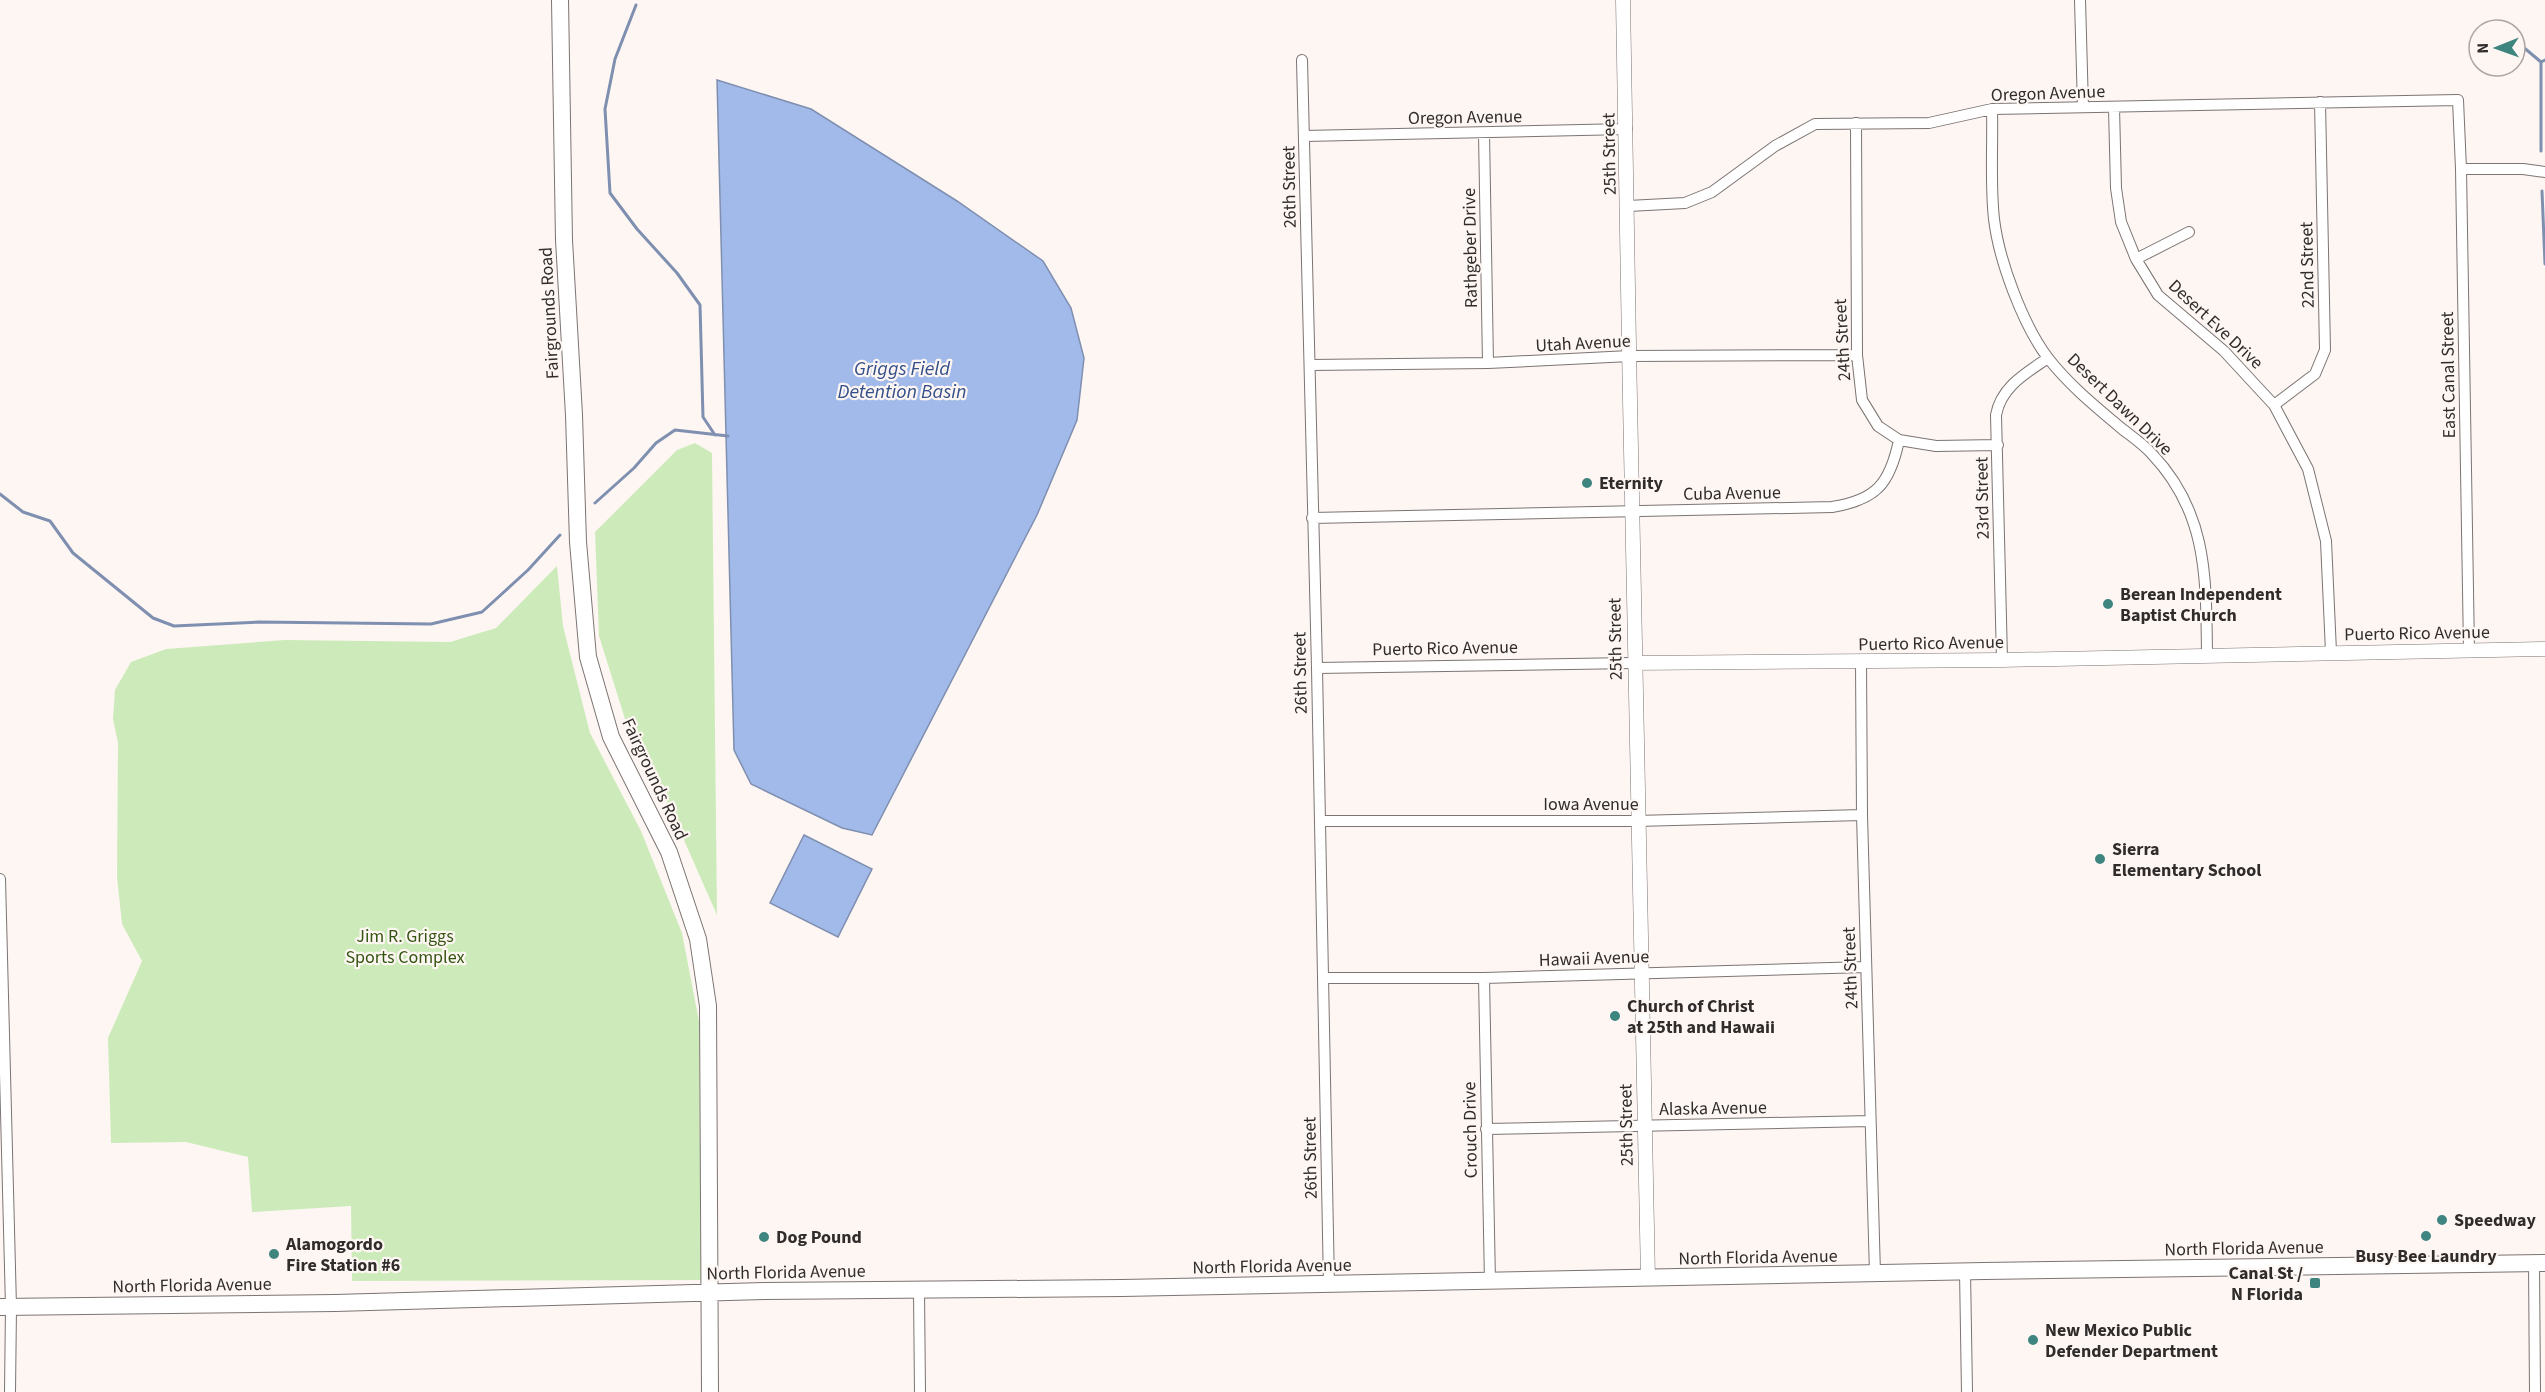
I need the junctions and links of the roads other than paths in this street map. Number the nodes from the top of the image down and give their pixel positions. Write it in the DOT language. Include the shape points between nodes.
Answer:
graph roads {
  1 [pos="560,0"];
  2 [pos="1623,0"];
  3 [pos="2080,0"];
  4 [pos="1302,60"];
  5 [pos="2458,100"];
  6 [pos="2320,102"];
  7 [pos="2083,107"];
  8 [pos="2114,108"];
  9 [pos="1992,109"];
  10 [pos="1856,123"];
  11 [pos="1627,129"];
  12 [pos="1484,133"];
  13 [pos="1304,136"];
  14 [pos="2461,169"];
  15 [pos="2545,171"];
  16 [pos="1628,206"];
  17 [pos="2189,232"];
  18 [pos="2136,259"];
  19 [pos="1857,355"];
  20 [pos="1630,356"];
  21 [pos="2048,358"];
  22 [pos="1488,363"];
  23 [pos="1310,365"];
  24 [pos="2274,405"];
  25 [pos="1899,440"];
  26 [pos="1998,445"];
  27 [pos="1631,511"];
  28 [pos="1312,518"];
  29 [pos="2545,649"];
  30 [pos="2469,650"];
  31 [pos="2331,652"];
  32 [pos="2207,654"];
  33 [pos="2002,660"];
  34 [pos="1861,662"];
  35 [pos="1634,663"];
  36 [pos="1317,668"];
  37 [pos="1862,815"];
  38 [pos="1320,821"];
  39 [pos="1636,821"];
  40 [pos="0,879"];
  41 [pos="1866,967"];
  42 [pos="1639,973"];
  43 [pos="1323,978"];
  44 [pos="1484,978"];
  45 [pos="1870,1121"];
  46 [pos="1643,1126"];
  47 [pos="1486,1129"];
  48 [pos="2540,1263"];
  49 [pos="1965,1271"];
  50 [pos="1875,1274"];
  51 [pos="1648,1278"];
  52 [pos="1490,1282"];
  53 [pos="1329,1284"];
  54 [pos="919,1291"];
  55 [pos="709,1292"];
  56 [pos="5,1307"];
  57 [pos="10,1392"];
  58 [pos="710,1392"];
  59 [pos="920,1392"];
  60 [pos="1967,1392"];
  61 [pos="2535,1392"];
  1 -- 55 [label="main road, Fairgrounds Road" via="564,240 578,542 588,657 611,737 669,852 698,939 708,1006"];
  2 -- 11 [label="street, 25th Street"];
  3 -- 7 [label="street"];
  4 -- 13 [label="street, 26th Street"];
  5 -- 6 [label="street, Oregon Avenue"];
  5 -- 14 [label="street, East Canal Street"];
  6 -- 8 [label="street, Oregon Avenue"];
  6 -- 24 [label="street, 22nd Street" via="2325,350 2315,374"];
  7 -- 8 [label="street, Oregon Avenue"];
  7 -- 9 [label="street, Oregon Avenue"];
  8 -- 18 [label="street, Desert Eve Drive" via="2116,188 2121,222"];
  9 -- 10 [label="street, Oregon Avenue" via="1929,123"];
  9 -- 21 [label="street, Desert Dawn Drive" via="1994,220 2019,304"];
  10 -- 16 [label="street, Oregon Avenue" via="1815,124 1776,146 1712,192 1684,203"];
  10 -- 19 [label="street, 24th Street"];
  11 -- 12 [label="street, Oregon Avenue"];
  11 -- 16 [label="street, 25th Street"];
  12 -- 13 [label="street, Oregon Avenue"];
  12 -- 22 [label="street, Rathgeber Drive"];
  13 -- 23 [label="street, 26th Street"];
  14 -- 15 [label="street"];
  14 -- 30 [label="street, East Canal Street"];
  16 -- 20 [label="street, 25th Street"];
  17 -- 18 [label="street"];
  18 -- 24 [label="street, Desert Eve Drive" via="2158,295 2224,351"];
  19 -- 20 [label="street, Utah Avenue"];
  19 -- 25 [label="street, 24th Street" via="1862,400 1878,426"];
  20 -- 22 [label="street, Utah Avenue"];
  20 -- 27 [label="street, 25th Street"];
  21 -- 26 [label="street, 23rd Street" via="2010,385 1998,406"];
  21 -- 32 [label="street, Desert Dawn Drive" via="2082,396 2152,453 2179,488 2202,547"];
  22 -- 23 [label="street, Utah Avenue"];
  23 -- 28 [label="street, 26th Street"];
  24 -- 31 [label="street, Desert Eve Drive" via="2308,469 2326,541"];
  25 -- 26 [label="street, 24th Street" via="1936,446"];
  25 -- 27 [label="street, Cuba Avenue" via="1894,465 1881,485 1858,503 1832,507"];
  26 -- 33 [label="street, 23rd Street"];
  27 -- 28 [label="street, Cuba Avenue"];
  27 -- 35 [label="street, 25th Street"];
  28 -- 36 [label="street, 26th Street"];
  29 -- 30 [label="street, Puerto Rico Avenue"];
  30 -- 31 [label="street, Puerto Rico Avenue"];
  31 -- 32 [label="street, Puerto Rico Avenue"];
  32 -- 33 [label="street, Puerto Rico Avenue"];
  33 -- 34 [label="street, Puerto Rico Avenue"];
  34 -- 35 [label="street, Puerto Rico Avenue"];
  34 -- 37 [label="street, 24th Street"];
  35 -- 36 [label="street, Puerto Rico Avenue"];
  35 -- 39 [label="street, 25th Street"];
  36 -- 38 [label="street, 26th Street"];
  37 -- 39 [label="street, Iowa Avenue"];
  37 -- 41 [label="street, 24th Street"];
  38 -- 39 [label="street, Iowa Avenue"];
  38 -- 43 [label="street, 26th Street"];
  39 -- 42 [label="street, 25th Street"];
  40 -- 56 [label="street"];
  41 -- 42 [label="street, Hawaii Avenue"];
  41 -- 45 [label="street, 24th Street"];
  42 -- 44 [label="street, Hawaii Avenue"];
  42 -- 46 [label="street, 25th Street"];
  43 -- 44 [label="street, Hawaii Avenue"];
  43 -- 53 [label="street, 26th Street"];
  44 -- 47 [label="street, Crouch Drive"];
  45 -- 46 [label="street, Alaska Avenue"];
  45 -- 50 [label="street, 24th Street"];
  46 -- 47 [label="street, Alaska Avenue"];
  46 -- 51 [label="street, 25th Street"];
  47 -- 52 [label="street, Crouch Drive"];
  48 -- 49 [label="main road, North Florida Avenue"];
  48 -- 61 [label="street"];
  49 -- 50 [label="main road, North Florida Avenue"];
  49 -- 60 [label="street"];
  50 -- 51 [label="main road, North Florida Avenue"];
  51 -- 52 [label="main road, North Florida Avenue"];
  52 -- 53 [label="main road, North Florida Avenue"];
  53 -- 54 [label="main road, North Florida Avenue"];
  54 -- 55 [label="main road, North Florida Avenue"];
  54 -- 59 [label="street"];
  55 -- 56 [label="main road, North Florida Avenue" via="335,1303"];
  55 -- 58 [label="main road, Fairgrounds Road"];
  56 -- 57 [label="street"];
}
